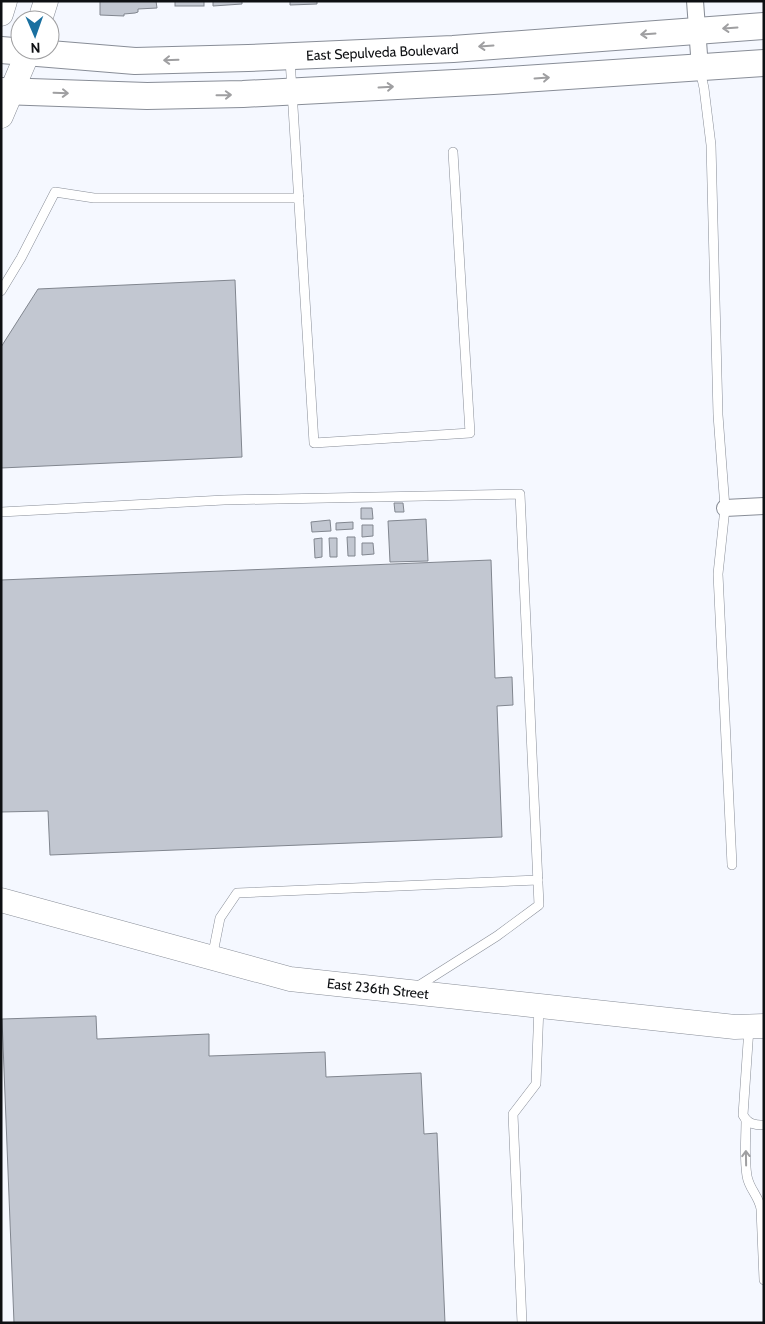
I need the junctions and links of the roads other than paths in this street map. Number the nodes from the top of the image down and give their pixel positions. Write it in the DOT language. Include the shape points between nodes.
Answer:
graph roads {
  1 [pos="5,1"];
  2 [pos="695,1"];
  3 [pos="1,14"];
  4 [pos="764,26"];
  5 [pos="697,30"];
  6 [pos="60,54"];
  7 [pos="290,55"];
  8 [pos="24,60"];
  9 [pos="764,63"];
  10 [pos="700,68"];
  11 [pos="7,91"];
  12 [pos="292,92"];
  13 [pos="1,116"];
  14 [pos="453,152"];
  15 [pos="299,198"];
  16 [pos="1,291"];
  17 [pos="764,506"];
  18 [pos="724,508"];
  19 [pos="1,512"];
  20 [pos="732,865"];
  21 [pos="538,880"];
  22 [pos="1,900"];
  23 [pos="212,958"];
  24 [pos="408,992"];
  25 [pos="539,1006"];
  26 [pos="756,1027"];
  27 [pos="746,1120"];
  28 [pos="764,1125"];
  29 [pos="764,1280"];
  30 [pos="522,1323"];
  1 -- 3 [label="street"];
  2 -- 5 [label="street"];
  4 -- 5 [label="main road, East Sepulveda Boulevard, one-way"];
  5 -- 7 [label="main road, East Sepulveda Boulevard, one-way" via="453,49"];
  5 -- 10 [label="street"];
  7 -- 6 [label="main road, East Sepulveda Boulevard, one-way" via="135,62"];
  7 -- 12 [label="lane"];
  8 -- 11 [label="street"];
  9 -- 10 [label="main road"];
  12 -- 10 [label="main road, one-way"];
  10 -- 18 [label="lane" via="711,145 718,415"];
  11 -- 12 [label="main road, one-way" via="147,96"];
  11 -- 13 [label="street"];
  12 -- 15 [label="lane"];
  14 -- 15 [label="lane" via="470,433 314,443"];
  15 -- 16 [label="lane" via="94,198 56,192"];
  17 -- 18 [label="street"];
  18 -- 20 [label="lane" via="718,574"];
  19 -- 21 [label="lane" via="224,500 520,494"];
  21 -- 23 [label="lane" via="237,893 220,918"];
  21 -- 24 [label="lane" via="539,905 497,936"];
  22 -- 23 [label="street, East 236th Street"];
  23 -- 24 [label="street, East 236th Street" via="290,979"];
  24 -- 25 [label="street, East 236th Street"];
  25 -- 26 [label="street, East 236th Street"];
  25 -- 30 [label="lane" via="536,1084 513,1114"];
  26 -- 27 [label="lane" via="743,1115"];
  27 -- 28 [label="lane" via="753,1125"];
  29 -- 27 [label="lane, one-way" via="761,1209 747,1176"];
}
